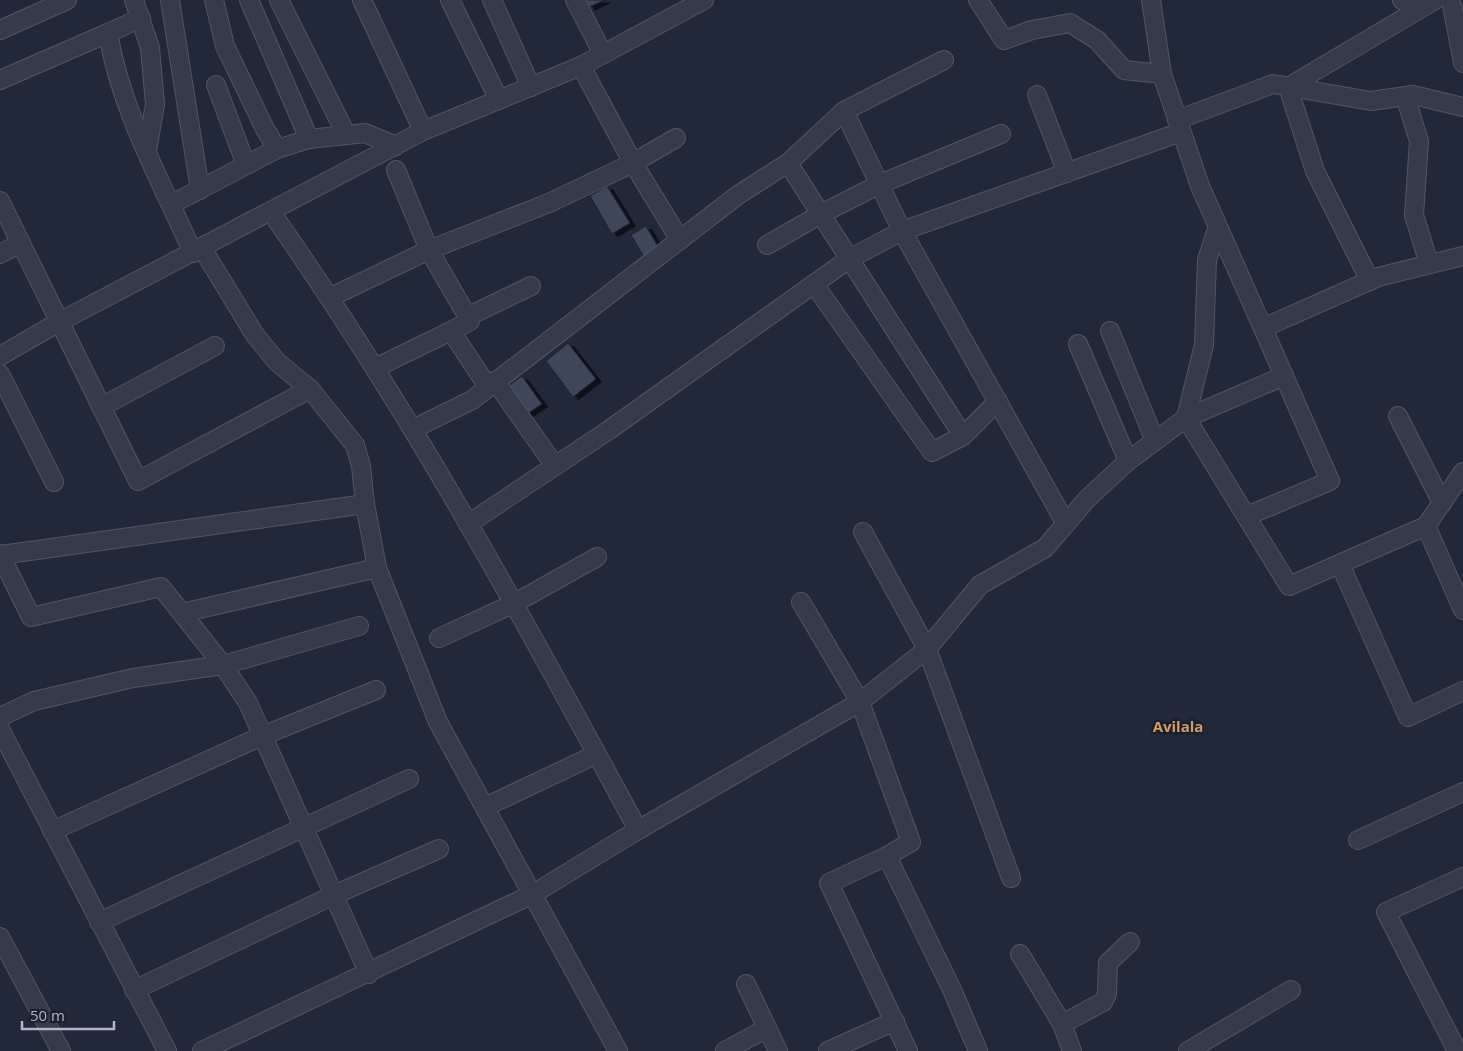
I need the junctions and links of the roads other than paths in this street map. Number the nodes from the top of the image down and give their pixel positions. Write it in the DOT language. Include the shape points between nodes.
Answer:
graph roads {
  1 [pos="67,0"];
  2 [pos="134,0"];
  3 [pos="170,0"];
  4 [pos="214,0"];
  5 [pos="249,0"];
  6 [pos="279,0"];
  7 [pos="362,0"];
  8 [pos="450,0"];
  9 [pos="492,0"];
  10 [pos="575,0"];
  11 [pos="704,0"];
  12 [pos="978,0"];
  13 [pos="1151,0"];
  14 [pos="1402,0"];
  15 [pos="1435,0"];
  16 [pos="1451,0"];
  17 [pos="1418,10"];
  18 [pos="141,18"];
  19 [pos="0,30"];
  20 [pos="108,34"];
  21 [pos="603,54"];
  22 [pos="944,60"];
  23 [pos="1463,63"];
  24 [pos="581,66"];
  25 [pos="1162,74"];
  26 [pos="0,80"];
  27 [pos="216,85"];
  28 [pos="531,87"];
  29 [pos="1288,87"];
  30 [pos="1038,95"];
  31 [pos="1406,96"];
  32 [pos="499,100"];
  33 [pos="1463,107"];
  34 [pos="844,111"];
  35 [pos="1179,126"];
  36 [pos="423,131"];
  37 [pos="346,134"];
  38 [pos="1001,134"];
  39 [pos="676,138"];
  40 [pos="310,139"];
  41 [pos="396,146"];
  42 [pos="277,149"];
  43 [pos="147,151"];
  44 [pos="633,163"];
  45 [pos="788,163"];
  46 [pos="246,165"];
  47 [pos="396,170"];
  48 [pos="1067,173"];
  49 [pos="880,184"];
  50 [pos="200,190"];
  51 [pos="0,201"];
  52 [pos="172,204"];
  53 [pos="271,212"];
  54 [pos="821,214"];
  55 [pos="1217,229"];
  56 [pos="902,231"];
  57 [pos="680,240"];
  58 [pos="21,243"];
  59 [pos="767,245"];
  60 [pos="198,250"];
  61 [pos="429,250"];
  62 [pos="0,254"];
  63 [pos="1463,256"];
  64 [pos="849,259"];
  65 [pos="1429,264"];
  66 [pos="1370,281"];
  67 [pos="814,284"];
  68 [pos="531,286"];
  69 [pos="330,297"];
  70 [pos="467,317"];
  71 [pos="59,322"];
  72 [pos="1263,328"];
  73 [pos="451,330"];
  74 [pos="1110,331"];
  75 [pos="1078,344"];
  76 [pos="215,346"];
  77 [pos="0,356"];
  78 [pos="375,368"];
  79 [pos="0,374"];
  80 [pos="1284,376"];
  81 [pos="492,384"];
  82 [pos="310,389"];
  83 [pos="998,401"];
  84 [pos="101,407"];
  85 [pos="1398,416"];
  86 [pos="1186,418"];
  87 [pos="413,429"];
  88 [pos="963,436"];
  89 [pos="1155,441"];
  90 [pos="1128,460"];
  91 [pos="555,466"];
  92 [pos="1463,472"];
  93 [pos="54,482"];
  94 [pos="1442,503"];
  95 [pos="365,504"];
  96 [pos="1247,516"];
  97 [pos="468,524"];
  98 [pos="1066,524"];
  99 [pos="1426,526"];
  100 [pos="863,532"];
  101 [pos="0,555"];
  102 [pos="597,557"];
  103 [pos="1340,564"];
  104 [pos="377,568"];
  105 [pos="801,602"];
  106 [pos="515,603"];
  107 [pos="1463,610"];
  108 [pos="182,613"];
  109 [pos="359,626"];
  110 [pos="439,638"];
  111 [pos="927,650"];
  112 [pos="223,665"];
  113 [pos="376,690"];
  114 [pos="1463,691"];
  115 [pos="860,702"];
  116 [pos="0,718"];
  117 [pos="0,729"];
  118 [pos="262,736"];
  119 [pos="598,754"];
  120 [pos="410,779"];
  121 [pos="1463,792"];
  122 [pos="485,807"];
  123 [pos="303,827"];
  124 [pos="638,830"];
  125 [pos="52,831"];
  126 [pos="1358,840"];
  127 [pos="439,850"];
  128 [pos="887,856"];
  129 [pos="1463,877"];
  130 [pos="1011,878"];
  131 [pos="533,894"];
  132 [pos="334,895"];
  133 [pos="99,922"];
  134 [pos="0,937"];
  135 [pos="1130,942"];
  136 [pos="1020,954"];
  137 [pos="369,974"];
  138 [pos="746,984"];
  139 [pos="134,990"];
  140 [pos="1291,990"];
  141 [pos="895,1021"];
  142 [pos="1062,1024"];
  143 [pos="767,1028"];
  144 [pos="60,1051"];
  145 [pos="167,1051"];
  146 [pos="202,1051"];
  147 [pos="618,1051"];
  148 [pos="725,1051"];
  149 [pos="778,1051"];
  150 [pos="828,1051"];
  151 [pos="908,1051"];
  152 [pos="978,1051"];
  153 [pos="1072,1051"];
  154 [pos="1188,1051"];
  155 [pos="1457,1051"];
  1 -- 19 [label="street"];
  2 -- 18 [label="street"];
  3 -- 50 [label="street"];
  4 -- 42 [label="street" via="225,46"];
  5 -- 40 [label="street"];
  6 -- 37 [label="street"];
  7 -- 36 [label="street"];
  8 -- 32 [label="street"];
  9 -- 28 [label="street"];
  10 -- 21 [label="street"];
  11 -- 21 [label="street"];
  12 -- 25 [label="street" via="1004,40 1032,30 1070,23 1097,40 1124,70"];
  13 -- 25 [label="street"];
  14 -- 17 [label="street"];
  15 -- 17 [label="street"];
  16 -- 23 [label="street"];
  17 -- 29 [label="street"];
  18 -- 20 [label="street"];
  18 -- 43 [label="street" via="150,48 155,104"];
  20 -- 26 [label="street"];
  20 -- 43 [label="street" via="129,112"];
  21 -- 24 [label="street"];
  22 -- 34 [label="street"];
  24 -- 28 [label="street"];
  24 -- 44 [label="street"];
  25 -- 35 [label="street"];
  27 -- 46 [label="street"];
  28 -- 32 [label="street"];
  29 -- 31 [label="street" via="1371,101"];
  29 -- 35 [label="street" via="1273,84"];
  29 -- 66 [label="street" via="1315,171"];
  30 -- 48 [label="street"];
  31 -- 33 [label="street"];
  31 -- 65 [label="street" via="1418,141 1414,215"];
  32 -- 36 [label="street"];
  34 -- 45 [label="street"];
  34 -- 49 [label="street"];
  35 -- 48 [label="street"];
  35 -- 55 [label="street"];
  36 -- 41 [label="street"];
  37 -- 40 [label="street"];
  37 -- 41 [label="street" via="372,134"];
  38 -- 49 [label="street"];
  39 -- 44 [label="street"];
  40 -- 42 [label="street"];
  41 -- 53 [label="street"];
  42 -- 46 [label="street"];
  43 -- 52 [label="street"];
  44 -- 57 [label="street"];
  44 -- 61 [label="street" via="549,203"];
  45 -- 54 [label="street"];
  45 -- 57 [label="street" via="738,195"];
  46 -- 50 [label="street"];
  47 -- 61 [label="street"];
  48 -- 56 [label="street"];
  49 -- 54 [label="street"];
  49 -- 56 [label="street"];
  50 -- 52 [label="street"];
  51 -- 58 [label="street"];
  52 -- 60 [label="street"];
  53 -- 60 [label="street"];
  53 -- 69 [label="street"];
  54 -- 59 [label="street"];
  54 -- 64 [label="street"];
  55 -- 72 [label="street"];
  55 -- 86 [label="street" via="1207,260 1204,345"];
  56 -- 64 [label="street"];
  56 -- 83 [label="street"];
  57 -- 81 [label="street"];
  58 -- 62 [label="street"];
  58 -- 71 [label="street"];
  60 -- 71 [label="street"];
  60 -- 82 [label="street" via="255,335 277,362"];
  61 -- 69 [label="street"];
  61 -- 70 [label="street"];
  63 -- 65 [label="street"];
  64 -- 67 [label="street"];
  64 -- 88 [label="street"];
  65 -- 66 [label="street"];
  66 -- 72 [label="street"];
  67 -- 88 [label="street" via="932,452"];
  67 -- 91 [label="street"];
  68 -- 70 [label="street"];
  69 -- 78 [label="street"];
  70 -- 73 [label="street" via="470,321"];
  71 -- 77 [label="street"];
  71 -- 84 [label="street"];
  72 -- 80 [label="street"];
  73 -- 78 [label="street"];
  73 -- 81 [label="street"];
  74 -- 89 [label="street"];
  75 -- 90 [label="street"];
  76 -- 84 [label="street"];
  78 -- 87 [label="street"];
  79 -- 93 [label="street"];
  80 -- 86 [label="street"];
  80 -- 96 [label="street" via="1330,481"];
  81 -- 87 [label="street" via="472,400"];
  81 -- 91 [label="street"];
  82 -- 84 [label="street" via="138,482"];
  82 -- 95 [label="street" via="355,445"];
  83 -- 88 [label="street"];
  83 -- 98 [label="street"];
  85 -- 94 [label="street"];
  86 -- 89 [label="street"];
  86 -- 96 [label="street"];
  87 -- 97 [label="street"];
  89 -- 90 [label="street"];
  90 -- 98 [label="street"];
  91 -- 97 [label="street"];
  92 -- 94 [label="street"];
  94 -- 99 [label="street"];
  95 -- 101 [label="street"];
  95 -- 104 [label="street"];
  96 -- 103 [label="street" via="1289,586"];
  97 -- 106 [label="street"];
  98 -- 111 [label="street" via="1045,548 980,585"];
  99 -- 103 [label="street"];
  99 -- 107 [label="street"];
  100 -- 111 [label="street"];
  101 -- 108 [label="street" via="31,616 161,587"];
  102 -- 106 [label="street"];
  103 -- 114 [label="street" via="1408,717"];
  104 -- 108 [label="street"];
  104 -- 122 [label="street" via="438,722"];
  105 -- 115 [label="street"];
  106 -- 110 [label="street"];
  106 -- 119 [label="street"];
  108 -- 112 [label="street"];
  109 -- 112 [label="street"];
  111 -- 115 [label="street"];
  111 -- 130 [label="street"];
  112 -- 116 [label="street" via="133,678 34,701"];
  112 -- 118 [label="street" via="248,703"];
  113 -- 118 [label="street"];
  115 -- 124 [label="street"];
  115 -- 128 [label="street" via="911,842"];
  117 -- 125 [label="street"];
  118 -- 123 [label="street"];
  118 -- 125 [label="street"];
  119 -- 122 [label="street"];
  119 -- 124 [label="street"];
  120 -- 123 [label="street"];
  121 -- 126 [label="street"];
  122 -- 131 [label="street"];
  123 -- 132 [label="street"];
  123 -- 133 [label="street"];
  124 -- 131 [label="street"];
  125 -- 133 [label="street"];
  127 -- 132 [label="street"];
  128 -- 141 [label="street" via="829,882"];
  128 -- 152 [label="street"];
  129 -- 155 [label="street" via="1386,912"];
  131 -- 137 [label="street"];
  131 -- 147 [label="street"];
  132 -- 137 [label="street"];
  132 -- 139 [label="street"];
  133 -- 139 [label="street"];
  134 -- 144 [label="street"];
  135 -- 142 [label="street" via="1108,963 1103,1002"];
  136 -- 142 [label="street"];
  137 -- 146 [label="street"];
  138 -- 143 [label="street"];
  139 -- 145 [label="street"];
  140 -- 154 [label="street"];
  141 -- 150 [label="street"];
  141 -- 151 [label="street"];
  142 -- 153 [label="street"];
  143 -- 148 [label="street"];
  143 -- 149 [label="street"];
}
